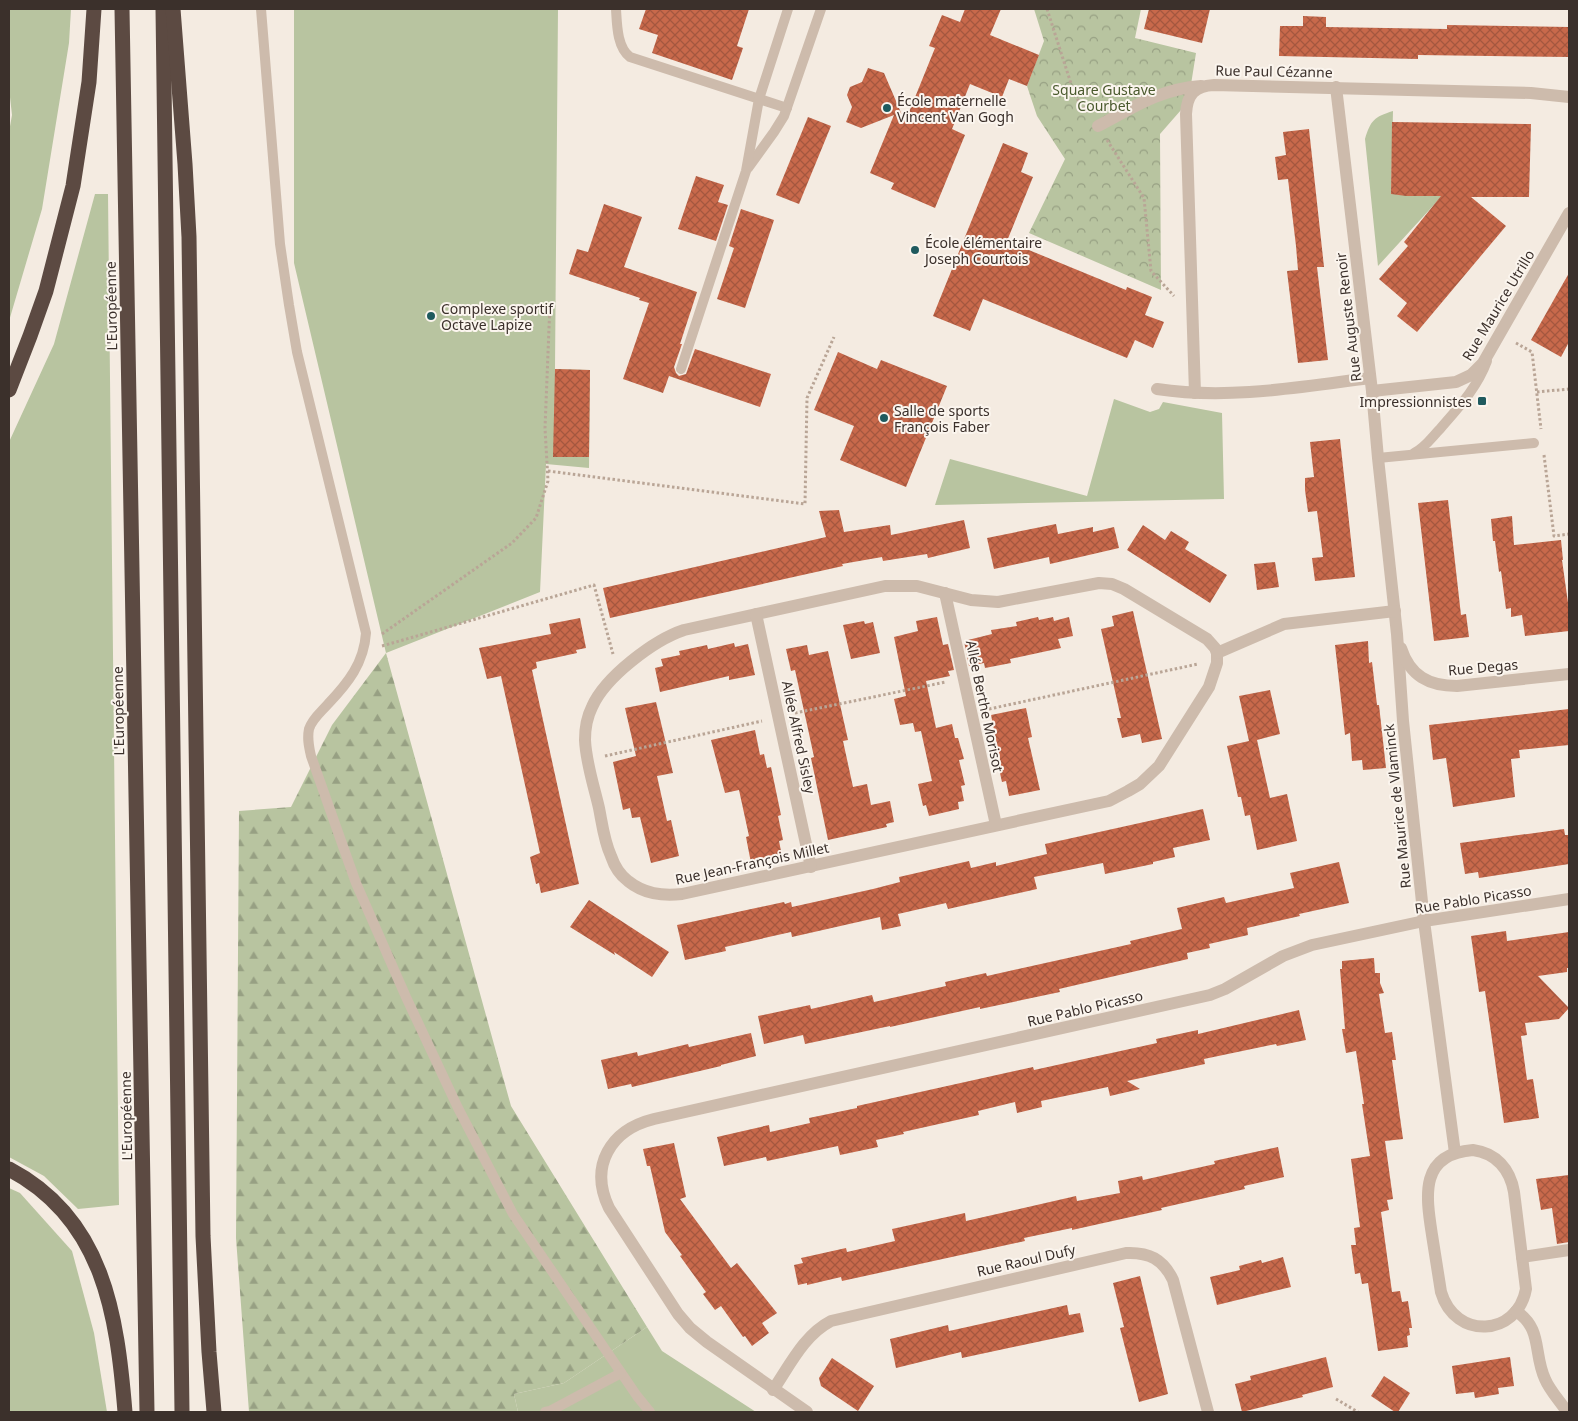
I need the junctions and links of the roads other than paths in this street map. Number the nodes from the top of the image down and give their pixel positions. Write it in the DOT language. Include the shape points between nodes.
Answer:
graph roads {
  1 [pos="94,9"];
  2 [pos="122,9"];
  3 [pos="162,9"];
  4 [pos="173,9"];
  5 [pos="261,9"];
  6 [pos="616,9"];
  7 [pos="788,9"];
  8 [pos="821,9"];
  9 [pos="1206,86"];
  10 [pos="1336,87"];
  11 [pos="1569,97"];
  12 [pos="759,99"];
  13 [pos="787,108"];
  14 [pos="1098,126"];
  15 [pos="746,171"];
  16 [pos="1569,213"];
  17 [pos="1492,348"];
  18 [pos="681,369"];
  19 [pos="1370,378"];
  20 [pos="1157,389"];
  21 [pos="9,390"];
  22 [pos="1372,391"];
  23 [pos="1194,393"];
  24 [pos="1534,442"];
  25 [pos="1408,455"];
  26 [pos="1378,458"];
  27 [pos="945,593"];
  28 [pos="1395,611"];
  29 [pos="756,614"];
  30 [pos="1397,634"];
  31 [pos="1217,656"];
  32 [pos="1569,674"];
  33 [pos="996,825"];
  34 [pos="811,867"];
  35 [pos="1569,899"];
  36 [pos="1424,921"];
  37 [pos="1455,1153"];
  38 [pos="9,1169"];
  39 [pos="1569,1250"];
  40 [pos="1522,1257"];
  41 [pos="1516,1311"];
  42 [pos="622,1373"];
  43 [pos="773,1390"];
  44 [pos="125,1412"];
  45 [pos="147,1412"];
  46 [pos="182,1412"];
  47 [pos="214,1412"];
  48 [pos="545,1412"];
  49 [pos="650,1412"];
  50 [pos="807,1412"];
  51 [pos="1208,1412"];
  52 [pos="1567,1412"];
  1 -- 21 [label="highway" via="89,82 71,193 46,291"];
  2 -- 45 [label="highway, L'Européenne"];
  3 -- 46 [label="highway"];
  4 -- 47 [label="highway" via="189,236 203,1212"];
  5 -- 42 [label="lane" via="280,244 289,306 297,352 366,633 364,651 354,674 315,717 309,729 308,742 352,874 458,1108 513,1214"];
  6 -- 12 [label="lane" via="620,43 630,57"];
  7 -- 12 [label="lane"];
  8 -- 13 [label="lane"];
  9 -- 10 [label="street, Rue Paul Cézanne"];
  9 -- 14 [label="street" via="1165,92"];
  9 -- 23 [label="street, Rue Paul Cézanne" via="1189,97 1186,114"];
  10 -- 11 [label="street, Rue Paul Cézanne"];
  10 -- 19 [label="street, Rue Auguste Renoir"];
  12 -- 13 [label="lane"];
  12 -- 15 [label="lane"];
  13 -- 15 [label="lane"];
  15 -- 18 [label="lane"];
  16 -- 17 [label="street, Rue Maurice Utrillo"];
  17 -- 22 [label="street, Rue Maurice Utrillo" via="1477,370 1463,380"];
  17 -- 25 [label="lane" via="1478,380 1464,400 1424,446"];
  19 -- 22 [label="street, Rue Auguste Renoir"];
  19 -- 23 [label="street" via="1229,394"];
  20 -- 23 [label="street"];
  22 -- 26 [label="street, Rue Auguste Renoir"];
  24 -- 25 [label="lane"];
  25 -- 26 [label="lane"];
  26 -- 28 [label="street, Rue Auguste Renoir"];
  27 -- 29 [label="street, Rue Jean-François Millet" via="916,586 885,586"];
  27 -- 31 [label="street, Rue Jean-François Millet" via="971,600 1008,602 1082,585 1112,584 1202,636"];
  27 -- 33 [label="street, Allée Berthe Morisot"];
  28 -- 30 [label="street, Rue Auguste Renoir"];
  28 -- 31 [label="street" via="1284,624"];
  29 -- 34 [label="street, Allée Alfred Sisley"];
  29 -- 34 [label="street, Rue Jean-François Millet" via="674,633 646,649 621,671 592,706 585,738 588,760 610,856 621,874 645,891 682,894"];
  30 -- 32 [label="street, Rue Degas" via="1411,668 1421,678 1438,685 1456,686"];
  30 -- 36 [label="street, Rue Maurice de Vlaminck"];
  31 -- 33 [label="street, Rue Jean-François Millet" via="1209,687 1159,766 1140,784 1109,801"];
  33 -- 34 [label="street, Rue Jean-François Millet"];
  35 -- 36 [label="street, Rue Pablo Picasso"];
  36 -- 37 [label="street, Rue Maurice de Vlaminck"];
  36 -- 43 [label="street, Rue Pablo Picasso" via="1312,945 1267,965 1226,989 1196,998 642,1122 622,1133 609,1149 602,1170 602,1190 609,1208 678,1314 697,1335"];
  37 -- 40 [label="street" via="1484,1152 1497,1160 1510,1176"];
  37 -- 41 [label="street" via="1434,1170 1428,1187 1427,1202 1443,1299 1458,1319 1476,1326 1495,1325"];
  38 -- 44 [label="highway" via="47,1195 64,1212 94,1258 116,1335"];
  39 -- 40 [label="street"];
  40 -- 41 [label="street" via="1526,1289 1524,1300"];
  41 -- 52 [label="street" via="1531,1325 1544,1377"];
  42 -- 48 [label="lane"];
  42 -- 49 [label="lane"];
  43 -- 50 [label="street"];
  43 -- 51 [label="street, Rue Raoul Dufy" via="809,1339 831,1321 1134,1253 1156,1259 1167,1268 1173,1280"];
}
